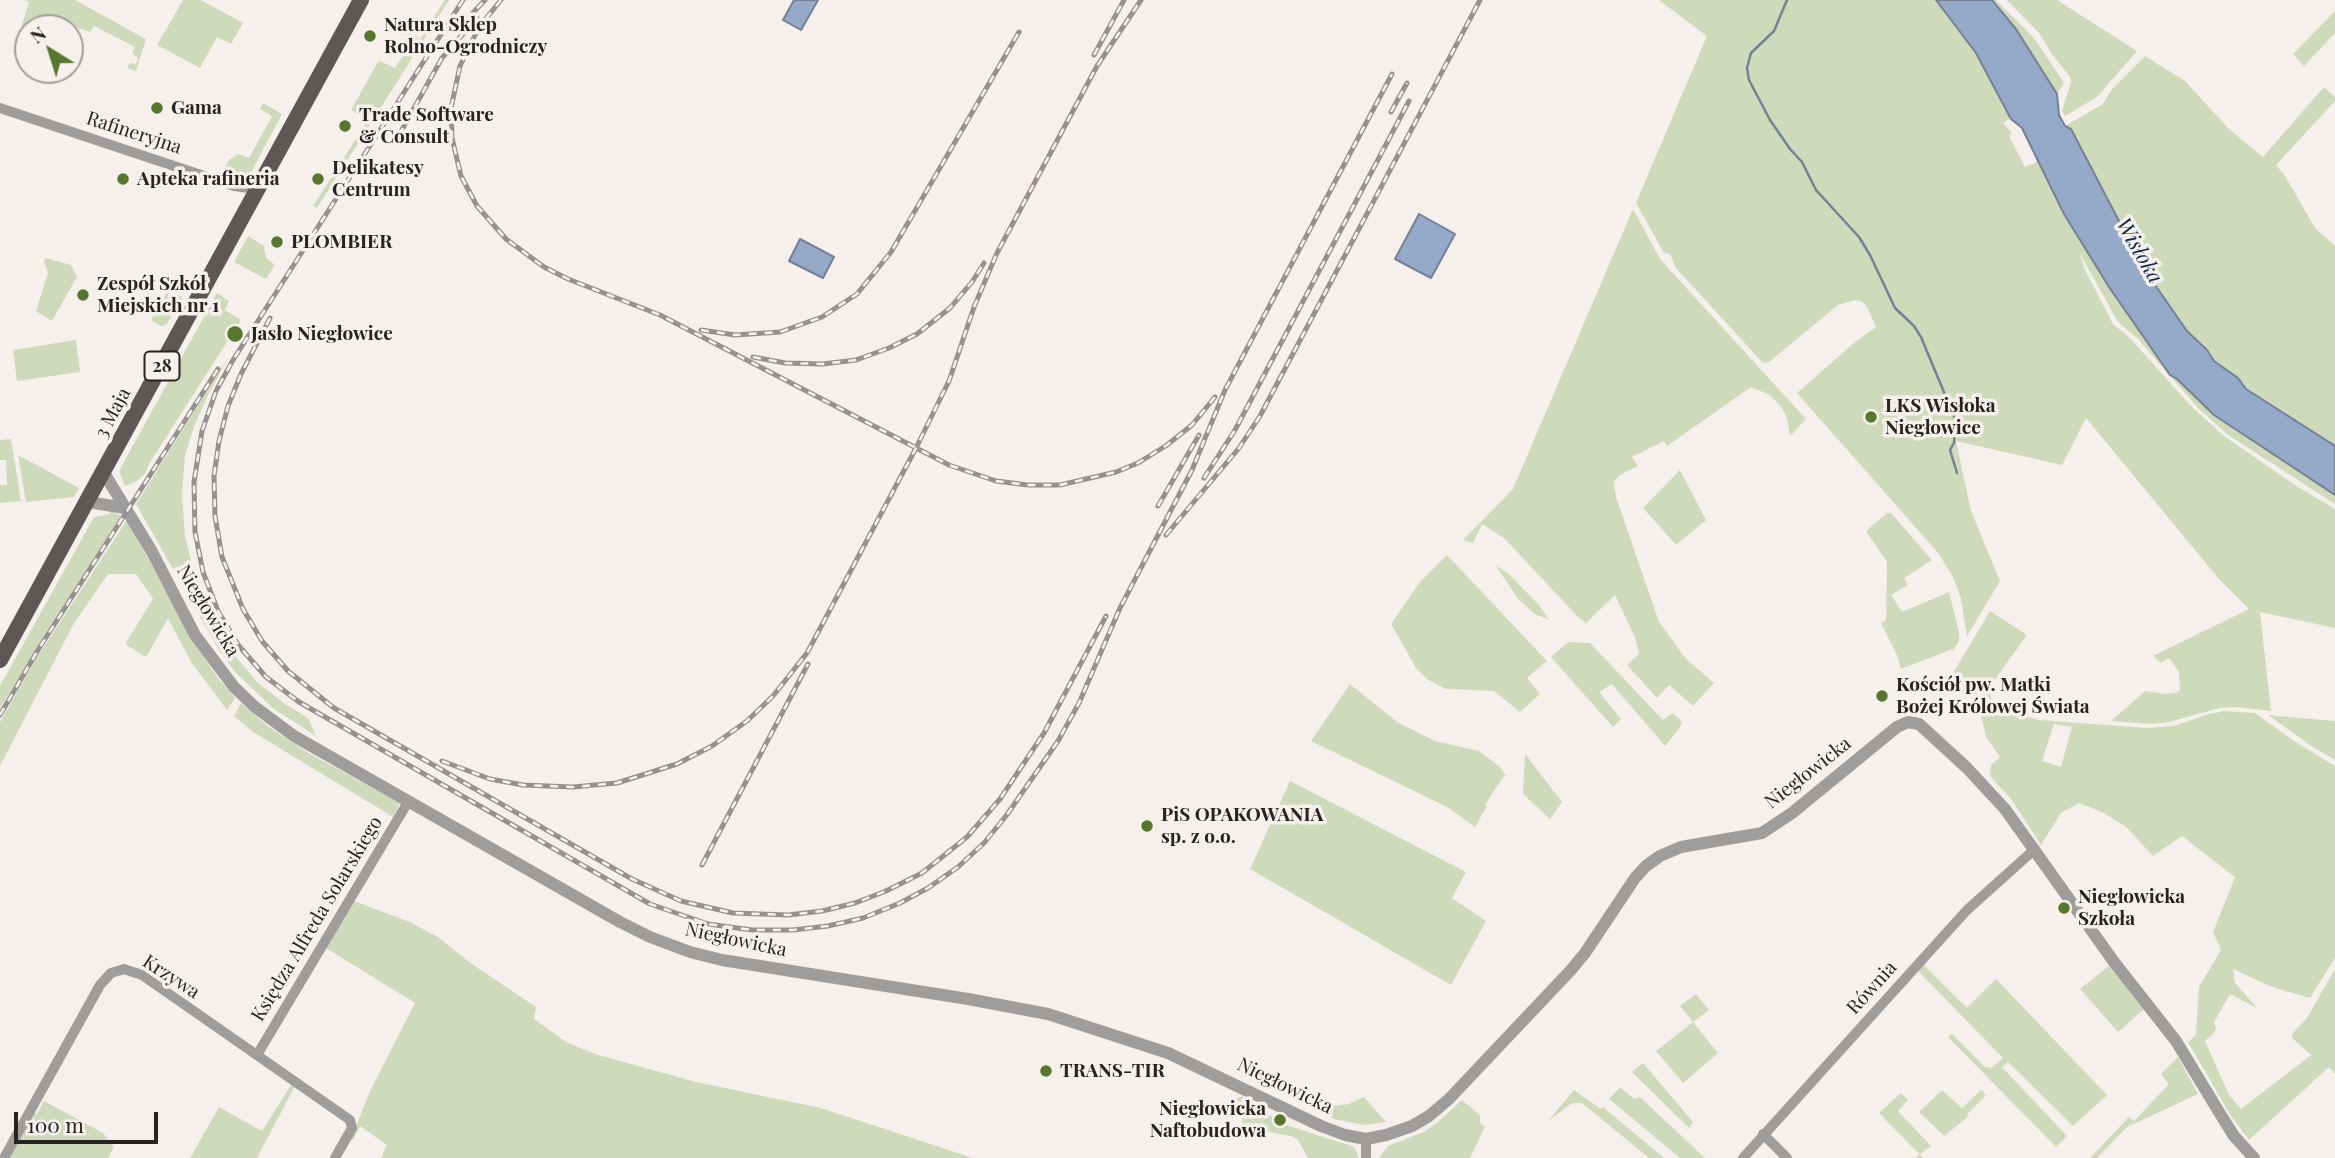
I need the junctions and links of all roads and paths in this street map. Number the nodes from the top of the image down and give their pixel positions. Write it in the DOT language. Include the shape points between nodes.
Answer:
graph roads {
  1 [pos="361,0"];
  2 [pos="0,108"];
  3 [pos="256,189"];
  4 [pos="104,472"];
  5 [pos="88,502"];
  6 [pos="125,508"];
  7 [pos="0,660"];
  8 [pos="408,802"];
  9 [pos="2035,849"];
  10 [pos="257,1055"];
  11 [pos="1763,1134"];
  12 [pos="1366,1139"];
  13 [pos="4,1158"];
  14 [pos="335,1158"];
  15 [pos="1366,1158"];
  16 [pos="1743,1158"];
  17 [pos="1787,1158"];
  18 [pos="2254,1158"];
  1 -- 3 [label="main road, 3 Maja / 28"];
  2 -- 3 [label="street, Rafineryjna" via="234,186"];
  3 -- 4 [label="main road, 3 Maja / 28"];
  4 -- 5 [label="main road, 3 Maja / 28"];
  4 -- 6 [label="street, Niegłowicka"];
  5 -- 6 [label="street"];
  5 -- 7 [label="main road, 3 Maja / 28"];
  6 -- 8 [label="street, Niegłowicka" via="195,635 234,687 294,736"];
  8 -- 10 [label="street, Księdza Alfreda Solarskiego"];
  8 -- 12 [label="street, Niegłowicka" via="620,922 690,952 1048,1014 1168,1053 1321,1126"];
  9 -- 11 [label="street, Równia" via="1967,910"];
  9 -- 12 [label="street, Niegłowicka" via="1990,791 1928,730 1914,722 1903,723 1762,833 1681,847 1646,866 1571,970 1449,1099 1412,1126"];
  9 -- 18 [label="street, Niegłowicka" via="2176,1041 2222,1117"];
  10 -- 13 [label="street, Krzywa" via="142,975 115,971 100,985"];
  10 -- 14 [label="street, Krzywa" via="352,1122"];
  11 -- 16 [label="street, Równia"];
  11 -- 17 [label="street"];
  12 -- 15 [label="street"];
}
